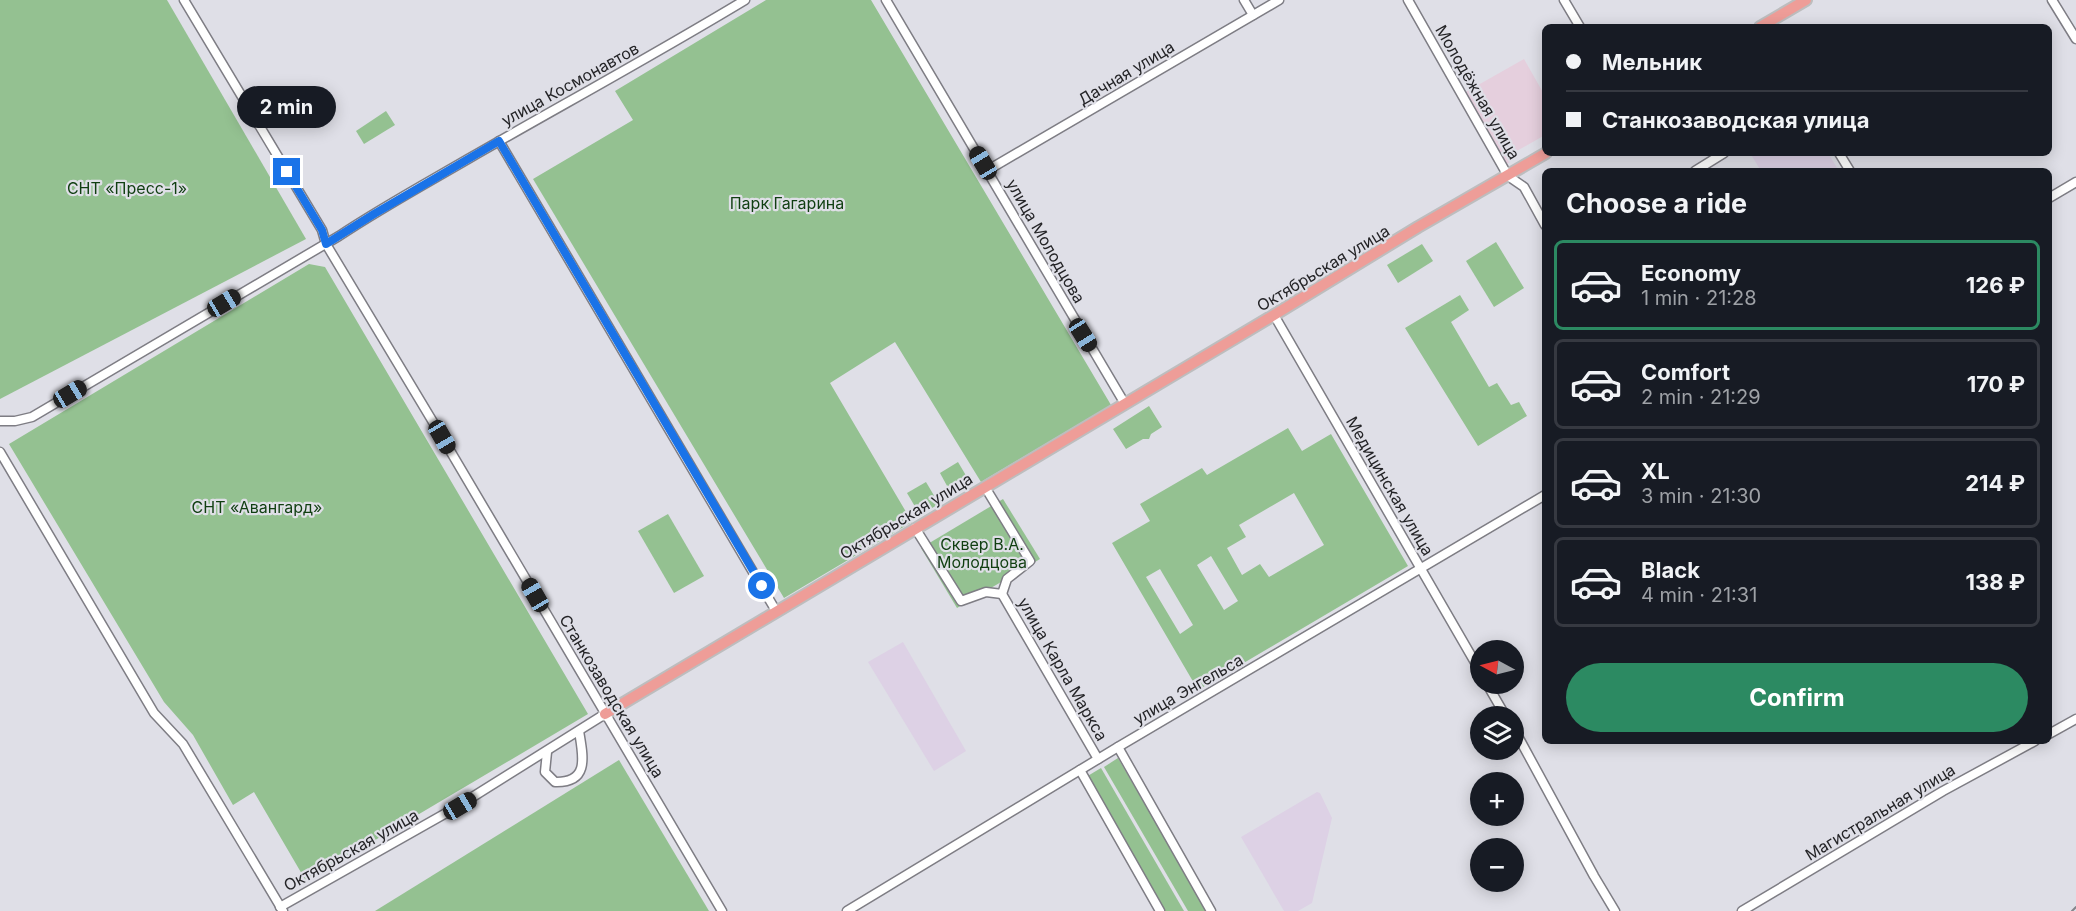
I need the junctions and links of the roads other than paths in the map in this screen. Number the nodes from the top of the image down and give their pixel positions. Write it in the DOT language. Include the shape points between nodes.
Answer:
graph roads {
  1 [pos="184,0"];
  2 [pos="745,0"];
  3 [pos="886,0"];
  4 [pos="1244,0"];
  5 [pos="1279,0"];
  6 [pos="1408,0"];
  7 [pos="1564,0"];
  8 [pos="1806,0"];
  9 [pos="2052,0"];
  10 [pos="1253,15"];
  11 [pos="1578,24"];
  12 [pos="1766,24"];
  13 [pos="2076,39"];
  14 [pos="499,141"];
  15 [pos="1542,155"];
  16 [pos="1719,156"];
  17 [pos="1700,168"];
  18 [pos="988,170"];
  19 [pos="1508,176"];
  20 [pos="2076,182"];
  21 [pos="2052,196"];
  22 [pos="1542,220"];
  23 [pos="326,244"];
  24 [pos="1274,315"];
  25 [pos="1125,404"];
  26 [pos="2,421"];
  27 [pos="0,452"];
  28 [pos="985,487"];
  29 [pos="1542,497"];
  30 [pos="915,528"];
  31 [pos="1420,569"];
  32 [pos="1002,594"];
  33 [pos="776,611"];
  34 [pos="1470,654"];
  35 [pos="605,714"];
  36 [pos="2076,719"];
  37 [pos="579,731"];
  38 [pos="2052,732"];
  39 [pos="2029,744"];
  40 [pos="1118,747"];
  41 [pos="1524,747"];
  42 [pos="547,752"];
  43 [pos="1098,759"];
  44 [pos="1080,770"];
  45 [pos="282,909"];
  46 [pos="722,911"];
  47 [pos="847,911"];
  48 [pos="1160,911"];
  49 [pos="1211,911"];
  50 [pos="1615,911"];
  51 [pos="1742,911"];
  1 -- 23 [label="street, Станкозаводская улица" via="322,230"];
  2 -- 14 [label="street, улица Космонавтов"];
  3 -- 18 [label="street, улица Молодцова"];
  4 -- 10 [label="street"];
  5 -- 10 [label="street, Дачная улица"];
  6 -- 19 [label="street, Молодёжная улица"];
  7 -- 11 [label="street"];
  8 -- 12 [label="main road"];
  9 -- 13 [label="street"];
  10 -- 18 [label="street, Дачная улица"];
  14 -- 23 [label="street, улица Космонавтов"];
  14 -- 33 [label="street"];
  15 -- 19 [label="main road, Октябрьская улица"];
  16 -- 17 [label="street"];
  18 -- 25 [label="street, улица Молодцова"];
  19 -- 22 [label="street, Молодёжная улица" via="1524,187"];
  19 -- 24 [label="main road, Октябрьская улица"];
  20 -- 21 [label="street"];
  23 -- 26 [label="street, улица Космонавтов" via="32,417"];
  23 -- 35 [label="street, Станкозаводская улица"];
  24 -- 25 [label="main road, Октябрьская улица"];
  24 -- 31 [label="street, Медицинская улица"];
  25 -- 28 [label="main road, Октябрьская улица"];
  27 -- 45 [label="street" via="154,713 183,744"];
  28 -- 30 [label="main road, Октябрьская улица"];
  28 -- 32 [label="street, улица Карла Маркса" via="1030,561 1007,579"];
  29 -- 31 [label="street, улица Энгельса"];
  30 -- 32 [label="street, улица Карла Маркса" via="962,601 986,592"];
  30 -- 33 [label="main road, Октябрьская улица"];
  31 -- 34 [label="street, Медицинская улица"];
  31 -- 40 [label="street, улица Энгельса"];
  32 -- 43 [label="street, улица Карла Маркса"];
  33 -- 35 [label="main road, Октябрьская улица"];
  35 -- 37 [label="street, Октябрьская улица"];
  35 -- 46 [label="street, Станкозаводская улица"];
  36 -- 38 [label="street"];
  37 -- 42 [label="street, Октябрьская улица"];
  37 -- 42 [label="street" via="584,760 580,773 568,783 555,782 545,772"];
  39 -- 51 [label="street, Магистральная улица" via="1942,791"];
  40 -- 43 [label="street, улица Энгельса"];
  40 -- 49 [label="street, улица Карла Маркса"];
  41 -- 50 [label="street"];
  42 -- 45 [label="street, Октябрьская улица"];
  43 -- 44 [label="street, улица Энгельса"];
  44 -- 47 [label="street, улица Энгельса"];
  44 -- 48 [label="street"];
}
